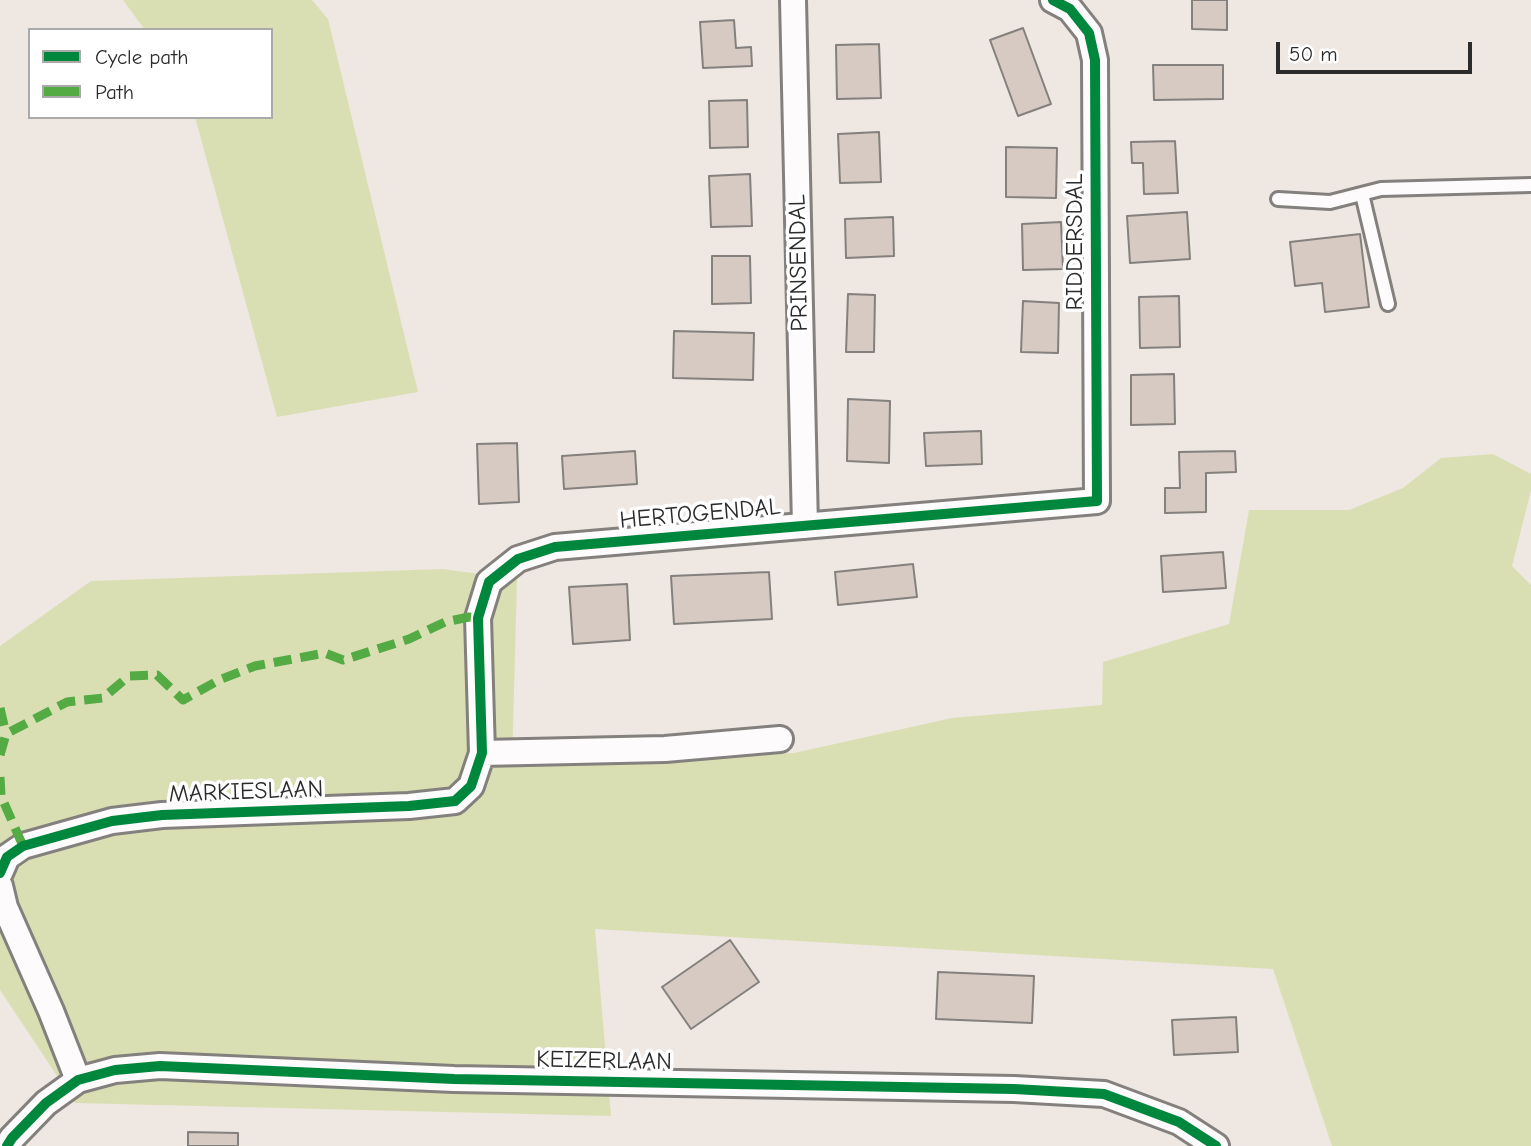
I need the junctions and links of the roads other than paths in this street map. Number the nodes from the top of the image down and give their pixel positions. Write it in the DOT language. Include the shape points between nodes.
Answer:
graph roads {
  1 [pos="793,0"];
  2 [pos="1053,0"];
  3 [pos="1531,185"];
  4 [pos="1362,194"];
  5 [pos="1278,199"];
  6 [pos="1388,304"];
  7 [pos="1097,501"];
  8 [pos="805,526"];
  9 [pos="780,739"];
  10 [pos="482,753"];
  11 [pos="0,873"];
  12 [pos="0,886"];
  13 [pos="78,1080"];
  14 [pos="7,1146"];
  15 [pos="1216,1146"];
  1 -- 8 [label="street, PRINSENDAL"];
  2 -- 7 [label="street, RIDDERSDAL" via="1070,9 1089,33 1095,60"];
  3 -- 4 [label="lane" via="1381,188"];
  4 -- 5 [label="lane" via="1330,202"];
  4 -- 6 [label="lane"];
  7 -- 8 [label="street, HERTOGENDAL"];
  8 -- 10 [label="street, HERTOGENDAL" via="555,547 518,559 489,582 478,618"];
  9 -- 10 [label="street" via="665,749"];
  10 -- 11 [label="street, MARKIESLAAN" via="471,786 445,804 112,821 23,846 7,857"];
  12 -- 13 [label="street"];
  13 -- 14 [label="street, KEIZERLAAN" via="46,1103"];
  13 -- 15 [label="street, KEIZERLAAN" via="115,1070 160,1066 454,1079 1104,1094 1179,1122"];
}
